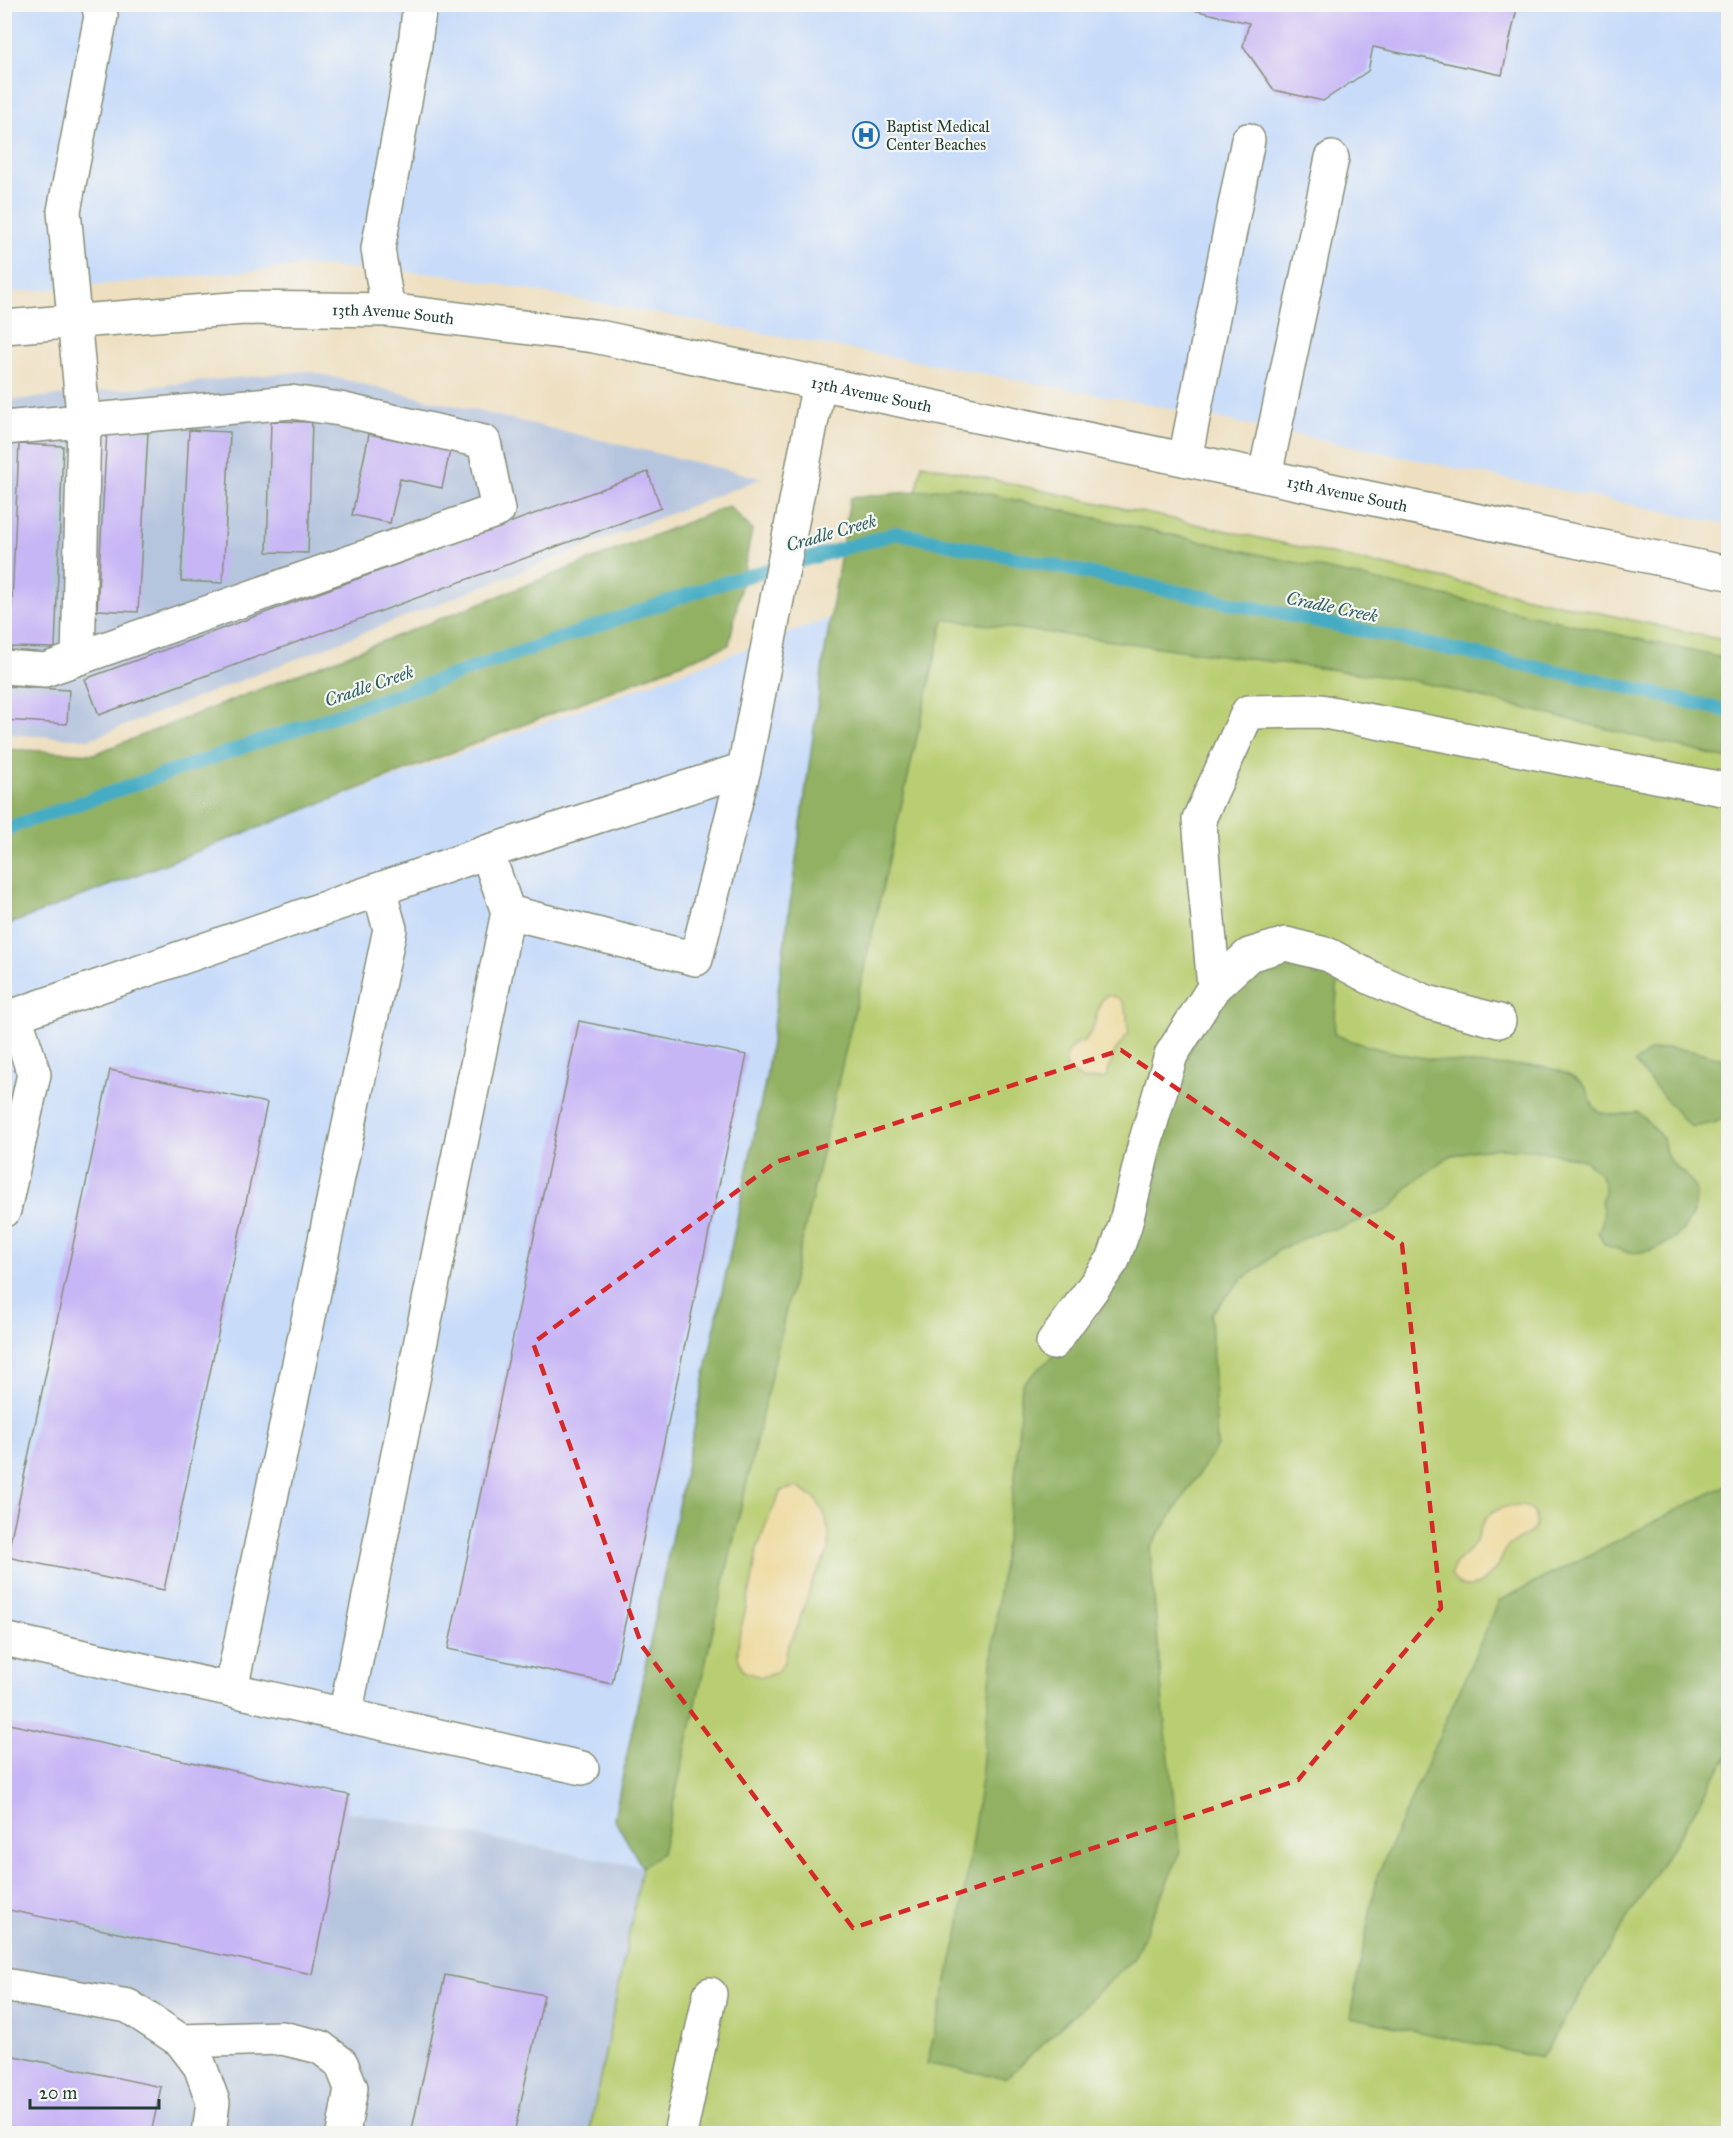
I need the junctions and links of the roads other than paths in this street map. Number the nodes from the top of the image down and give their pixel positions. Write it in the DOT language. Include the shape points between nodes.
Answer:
graph roads {
  1 [pos="98,4"];
  2 [pos="420,4"];
  3 [pos="1248,140"];
  4 [pos="1332,158"];
  5 [pos="388,310"];
  6 [pos="74,322"];
  7 [pos="4,327"];
  8 [pos="819,383"];
  9 [pos="84,420"];
  10 [pos="4,428"];
  11 [pos="1185,459"];
  12 [pos="1265,475"];
  13 [pos="1728,573"];
  14 [pos="78,658"];
  15 [pos="4,667"];
  16 [pos="744,769"];
  17 [pos="1728,790"];
  18 [pos="487,852"];
  19 [pos="379,890"];
  20 [pos="508,912"];
  21 [pos="1214,987"];
  22 [pos="10,1018"];
  23 [pos="1499,1021"];
  24 [pos="4,1210"];
  25 [pos="1053,1343"];
  26 [pos="4,1639"];
  27 [pos="231,1689"];
  28 [pos="345,1715"];
  29 [pos="582,1768"];
  30 [pos="4,1985"];
  31 [pos="710,1994"];
  32 [pos="181,2041"];
  33 [pos="209,2133"];
  34 [pos="343,2133"];
  35 [pos="680,2133"];
  1 -- 6 [label="street" via="101,16 64,211"];
  2 -- 5 [label="street" via="378,249"];
  3 -- 11 [label="street"];
  4 -- 12 [label="street"];
  5 -- 6 [label="street, 13th Avenue South" via="244,308"];
  5 -- 8 [label="street, 13th Avenue South" via="594,336"];
  6 -- 7 [label="street, 13th Avenue South"];
  6 -- 9 [label="street"];
  8 -- 11 [label="street, 13th Avenue South"];
  8 -- 16 [label="street"];
  9 -- 10 [label="street"];
  9 -- 14 [label="street"];
  9 -- 14 [label="street" via="291,402 351,412 484,442 498,510"];
  11 -- 12 [label="street, 13th Avenue South"];
  12 -- 13 [label="street, 13th Avenue South"];
  14 -- 15 [label="street" via="45,670"];
  16 -- 18 [label="street"];
  16 -- 20 [label="street" via="696,959"];
  17 -- 21 [label="street" via="1320,711 1248,712 1199,819"];
  18 -- 19 [label="street"];
  18 -- 20 [label="street"];
  19 -- 22 [label="street"];
  19 -- 27 [label="street" via="390,929"];
  20 -- 28 [label="street"];
  21 -- 23 [label="street" via="1249,955 1286,944 1329,955 1426,1002"];
  21 -- 25 [label="street" via="1171,1055 1113,1260"];
  22 -- 24 [label="street" via="34,1074"];
  26 -- 27 [label="street"];
  27 -- 28 [label="street"];
  28 -- 29 [label="street"];
  30 -- 32 [label="street" via="128,2006"];
  31 -- 35 [label="street"];
  32 -- 33 [label="street" via="200,2066 213,2102"];
  32 -- 34 [label="street" via="282,2038 320,2047 341,2063 351,2088"];
}
